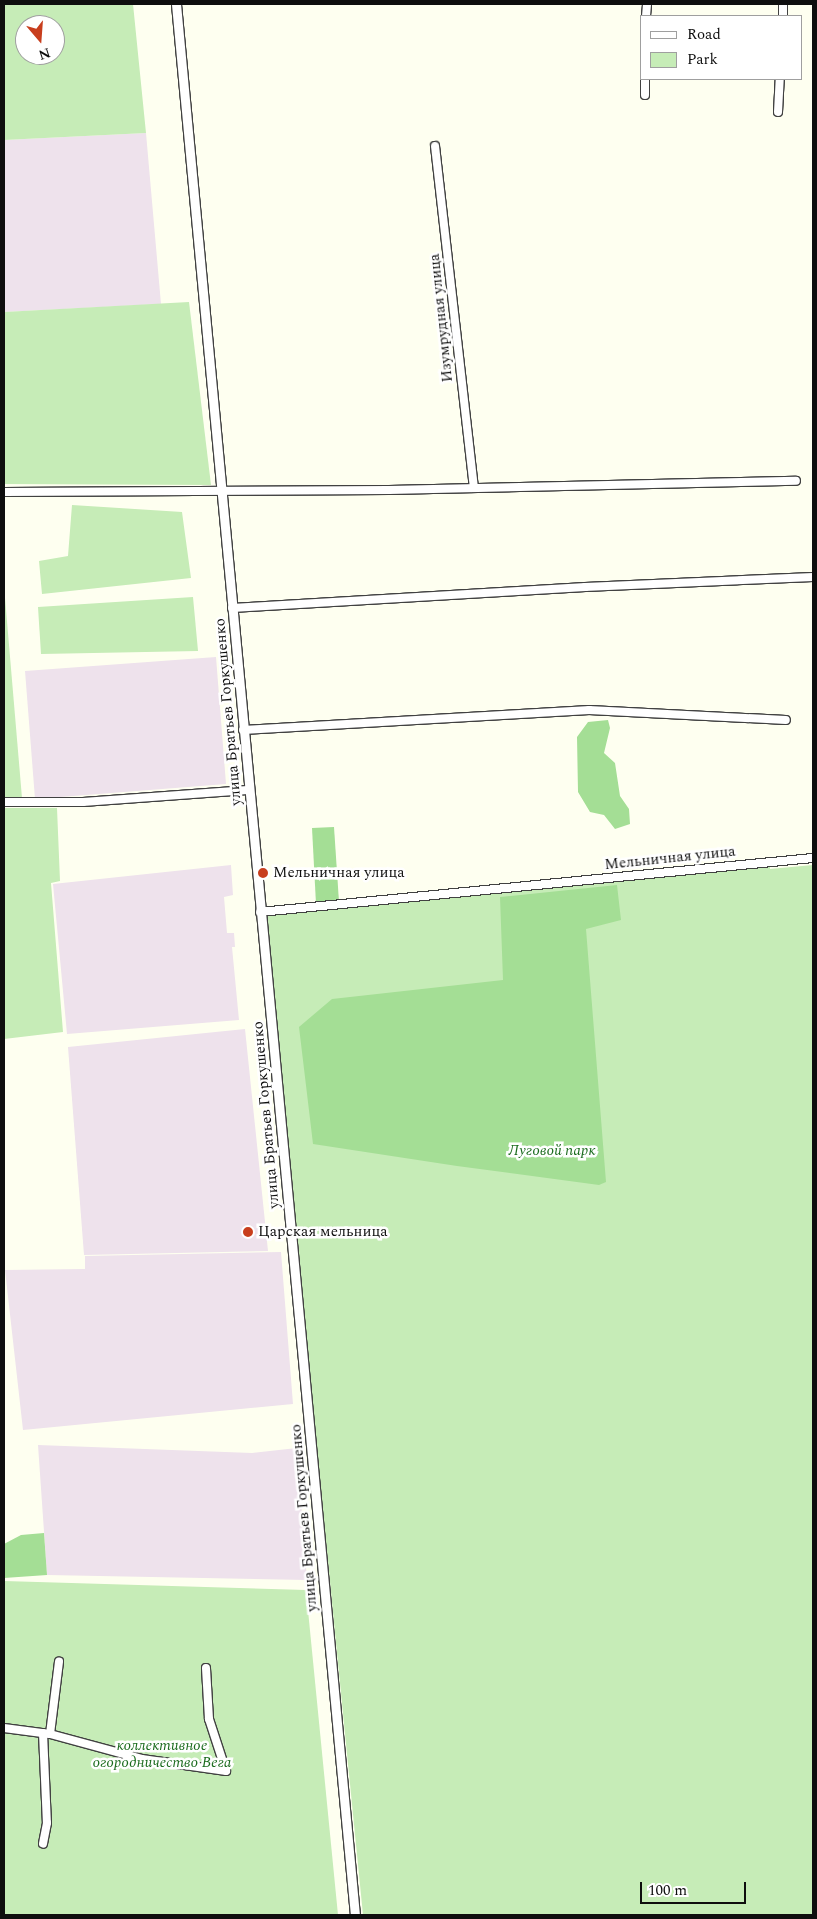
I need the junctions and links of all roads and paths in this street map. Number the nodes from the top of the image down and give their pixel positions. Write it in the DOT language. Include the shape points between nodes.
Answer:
graph roads {
  1 [pos="176,4"];
  2 [pos="646,80"];
  3 [pos="780,80"];
  4 [pos="645,95"];
  5 [pos="778,112"];
  6 [pos="436,146"];
  7 [pos="796,481"];
  8 [pos="222,488"];
  9 [pos="474,488"];
  10 [pos="4,492"];
  11 [pos="813,577"];
  12 [pos="232,608"];
  13 [pos="786,720"];
  14 [pos="243,730"];
  15 [pos="248,790"];
  16 [pos="4,802"];
  17 [pos="813,858"];
  18 [pos="260,912"];
  19 [pos="59,1662"];
  20 [pos="206,1668"];
  21 [pos="4,1728"];
  22 [pos="46,1734"];
  23 [pos="43,1844"];
  24 [pos="355,1915"];
  1 -- 8 [label="street, улица Братьев Горкушенко"];
  2 -- 4 [label="street"];
  3 -- 5 [label="street"];
  6 -- 9 [label="street, Изумрудная улица"];
  7 -- 9 [label="street"];
  8 -- 9 [label="street"];
  8 -- 10 [label="street"];
  8 -- 12 [label="street, улица Братьев Горкушенко"];
  11 -- 12 [label="street"];
  12 -- 14 [label="street, улица Братьев Горкушенко"];
  13 -- 14 [label="street" via="589,710"];
  14 -- 15 [label="street, улица Братьев Горкушенко"];
  15 -- 16 [label="street" via="83,802"];
  15 -- 18 [label="street, улица Братьев Горкушенко"];
  17 -- 18 [label="street, Мельничная улица"];
  18 -- 24 [label="street, улица Братьев Горкушенко"];
  19 -- 22 [label="street"];
  20 -- 22 [label="street" via="209,1718 226,1771 142,1759"];
  21 -- 22 [label="street"];
  22 -- 23 [label="street" via="47,1823"];
}
